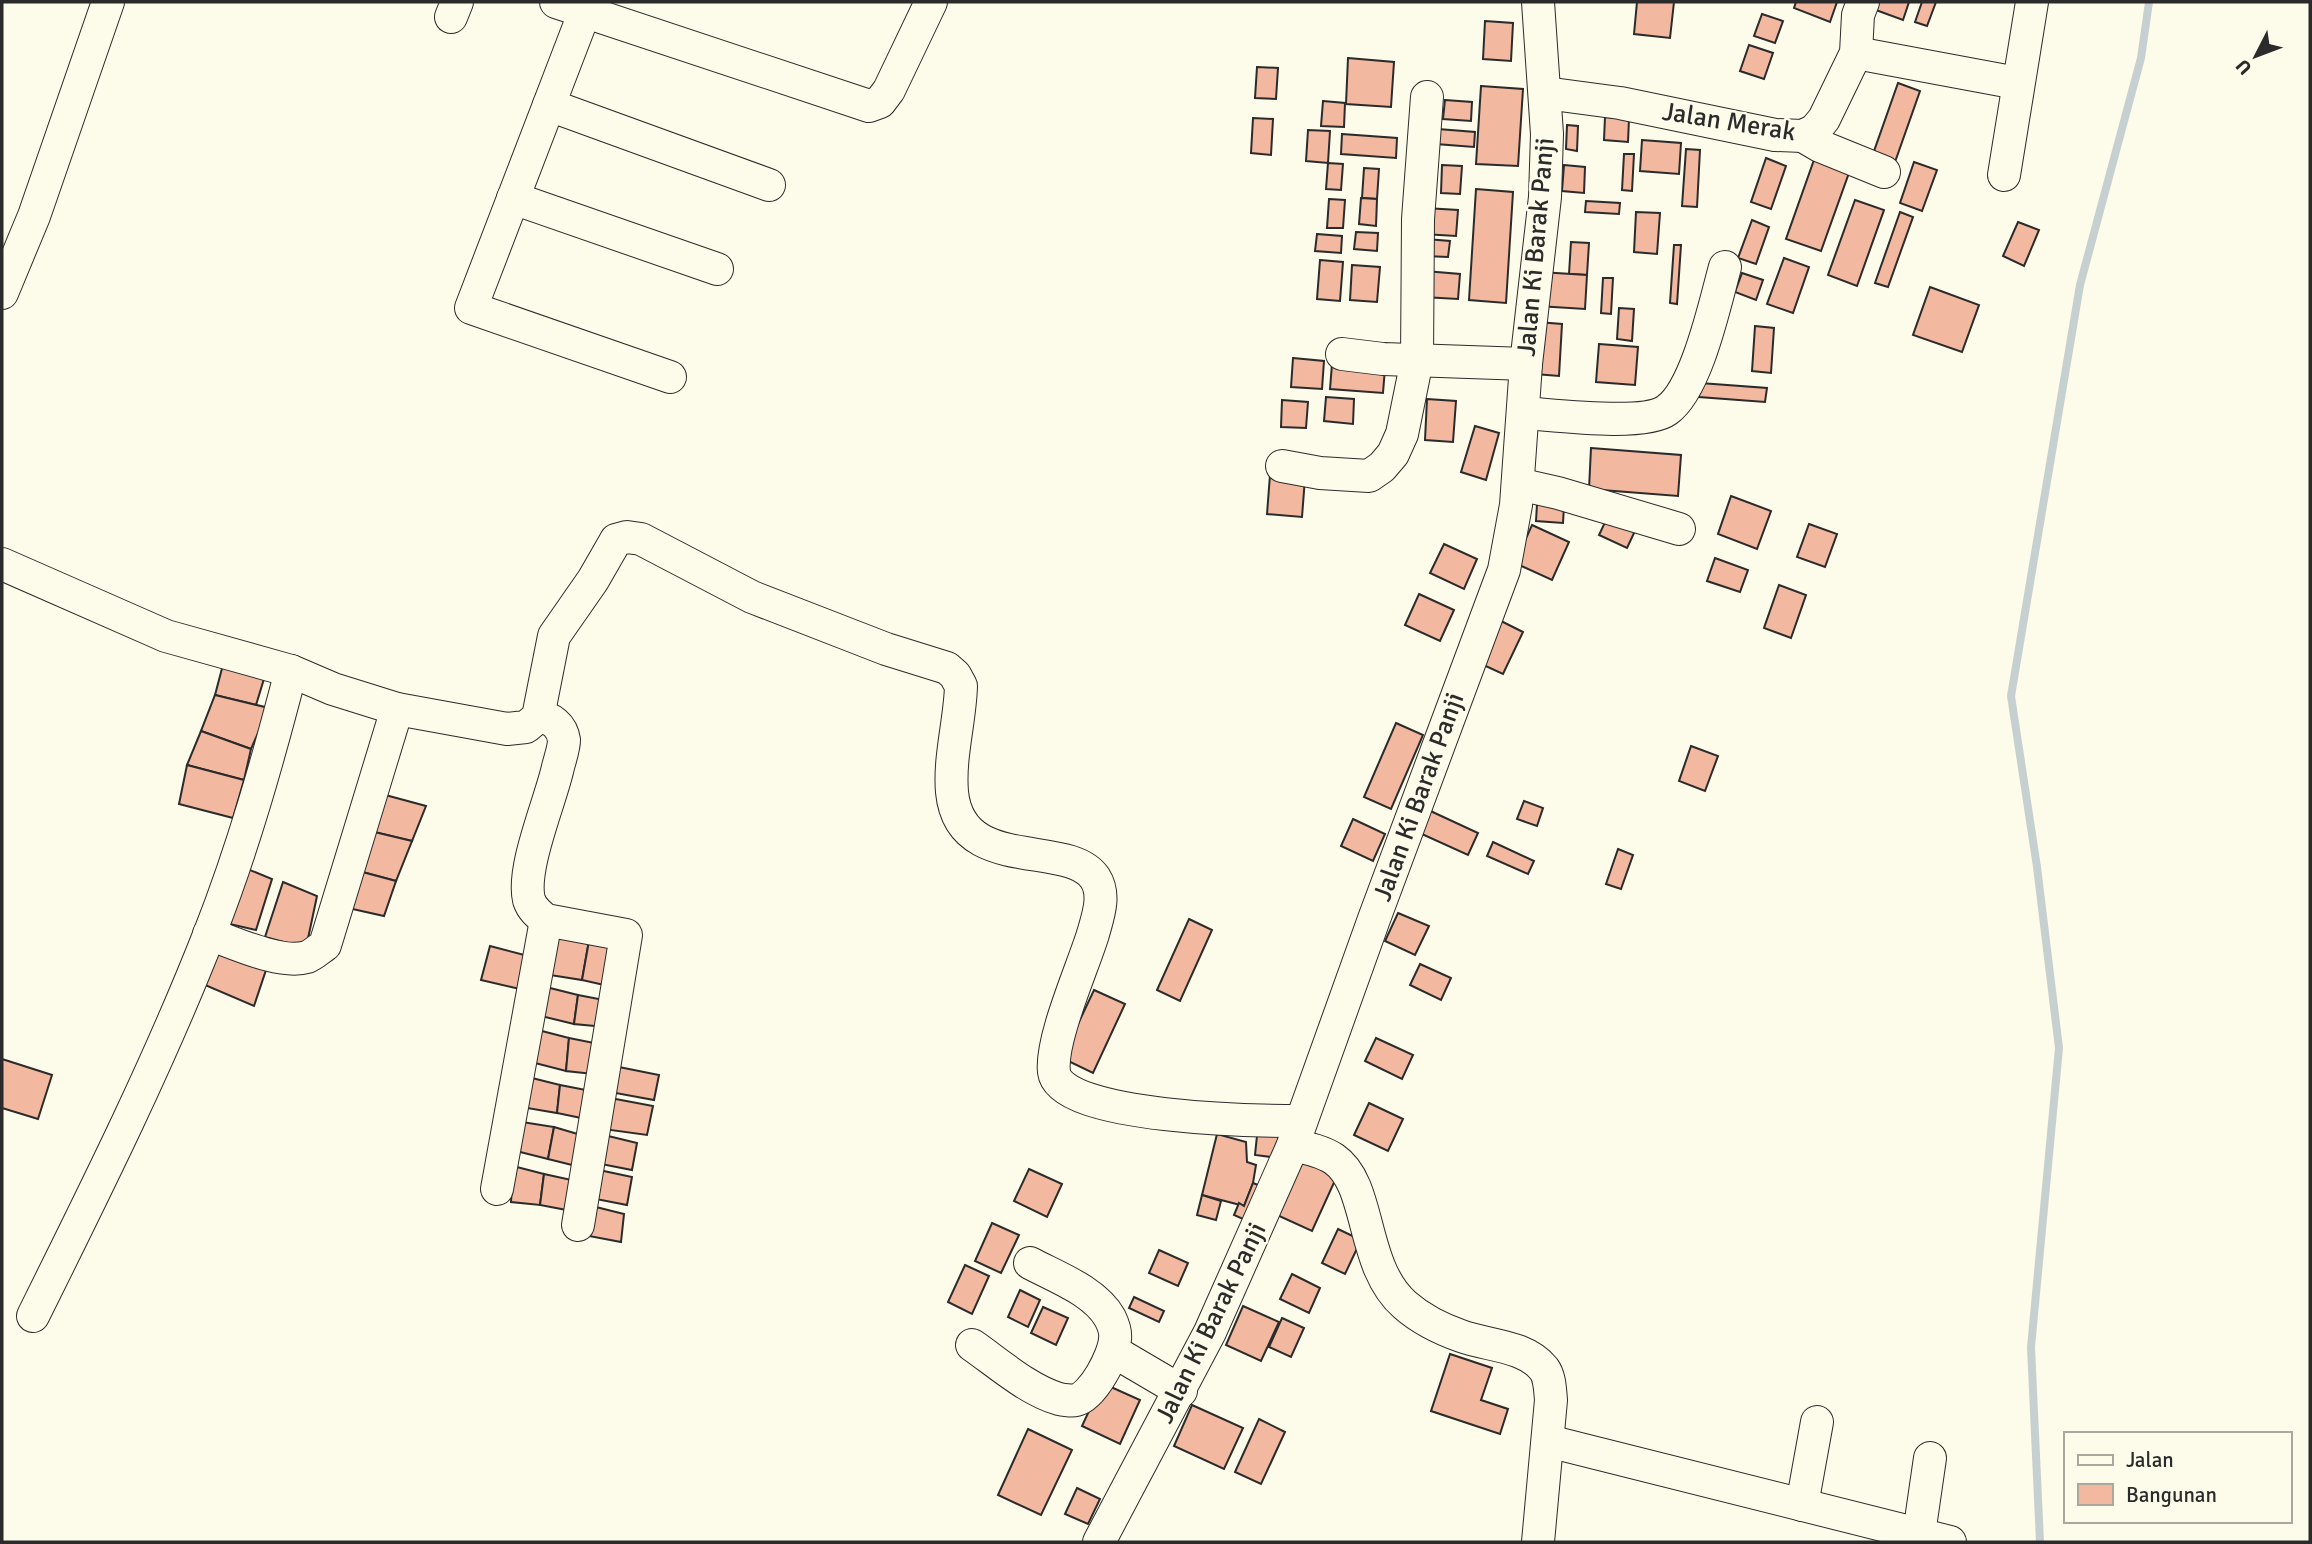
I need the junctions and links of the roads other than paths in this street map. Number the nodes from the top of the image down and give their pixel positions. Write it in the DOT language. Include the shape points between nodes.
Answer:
graph roads {
  1 [pos="108,2"];
  2 [pos="1538,2"];
  3 [pos="1863,2"];
  4 [pos="2032,2"];
  5 [pos="920,5"];
  6 [pos="570,7"];
  7 [pos="1856,53"];
  8 [pos="2017,83"];
  9 [pos="1545,93"];
  10 [pos="1427,97"];
  11 [pos="549,105"];
  12 [pos="1803,136"];
  13 [pos="1884,172"];
  14 [pos="2004,174"];
  15 [pos="769,185"];
  16 [pos="513,198"];
  17 [pos="1726,267"];
  18 [pos="717,269"];
  19 [pos="2,293"];
  20 [pos="1342,354"];
  21 [pos="1417,360"];
  22 [pos="1526,364"];
  23 [pos="670,377"];
  24 [pos="1523,413"];
  25 [pos="1282,466"];
  26 [pos="1518,484"];
  27 [pos="1679,530"];
  28 [pos="2,564"];
  29 [pos="291,671"];
  30 [pos="397,709"];
  31 [pos="538,717"];
  32 [pos="546,920"];
  33 [pos="209,934"];
  34 [pos="1297,1133"];
  35 [pos="497,1189"];
  36 [pos="578,1225"];
  37 [pos="1030,1263"];
  38 [pos="33,1316"];
  39 [pos="972,1345"];
  40 [pos="1114,1351"];
  41 [pos="1181,1391"];
  42 [pos="1817,1422"];
  43 [pos="1548,1441"];
  44 [pos="1930,1458"];
  45 [pos="1801,1505"];
  46 [pos="1919,1535"];
  47 [pos="1099,1542"];
  48 [pos="1538,1542"];
  49 [pos="1950,1542"];
  1 -- 19 [label="street" via="34,216"];
  2 -- 9 [label="street, Jalan Ki Barak Panji"];
  3 -- 7 [label="street, Jalan Merak"];
  4 -- 8 [label="street"];
  5 -- 6 [label="street" via="889,90 880,102 869,106"];
  6 -- 11 [label="street"];
  7 -- 8 [label="street"];
  7 -- 12 [label="street, Jalan Merak" via="1824,119"];
  8 -- 14 [label="street"];
  9 -- 12 [label="street, Jalan Merak" via="1620,103 1775,135"];
  9 -- 22 [label="street, Jalan Ki Barak Panji" via="1545,197"];
  10 -- 21 [label="street" via="1418,219"];
  11 -- 15 [label="street"];
  11 -- 16 [label="street"];
  12 -- 13 [label="street"];
  16 -- 18 [label="street"];
  16 -- 23 [label="street" via="471,308"];
  17 -- 24 [label="street" via="1698,359 1666,411 1639,419"];
  20 -- 21 [label="street"];
  21 -- 22 [label="street"];
  21 -- 25 [label="street" via="1402,434 1382,467 1369,476 1348,476"];
  22 -- 24 [label="street, Jalan Ki Barak Panji"];
  24 -- 26 [label="street, Jalan Ki Barak Panji"];
  26 -- 27 [label="street"];
  26 -- 34 [label="street, Jalan Ki Barak Panji" via="1497,591"];
  28 -- 29 [label="street" via="166,636"];
  29 -- 30 [label="street"];
  29 -- 33 [label="street" via="263,779"];
  30 -- 31 [label="street" via="507,729 526,727"];
  30 -- 33 [label="street" via="325,945 309,957 293,959"];
  31 -- 32 [label="street" via="558,725 564,740 529,878 529,899"];
  31 -- 34 [label="street" via="554,636 616,540 627,537 658,547 752,597 947,668 961,686 952,792 959,817 969,830 1005,850 1076,863 1096,880 1101,895 1058,1037 1054,1073 1060,1085 1073,1093 1163,1114"];
  32 -- 35 [label="street"];
  32 -- 36 [label="street" via="626,935"];
  33 -- 38 [label="street" via="90,1206"];
  34 -- 41 [label="street, Jalan Ki Barak Panji"];
  34 -- 43 [label="street" via="1335,1159 1354,1183 1372,1252 1386,1284 1403,1303 1420,1317 1460,1336 1528,1355 1545,1370 1551,1400"];
  37 -- 40 [label="street" via="1093,1299 1109,1316 1116,1335"];
  39 -- 40 [label="street" via="1038,1390 1076,1400 1089,1391"];
  40 -- 41 [label="street"];
  41 -- 47 [label="street, Jalan Ki Barak Panji"];
  42 -- 45 [label="street"];
  43 -- 45 [label="street"];
  43 -- 48 [label="street"];
  44 -- 46 [label="street"];
  45 -- 46 [label="street"];
  46 -- 49 [label="street"];
}
